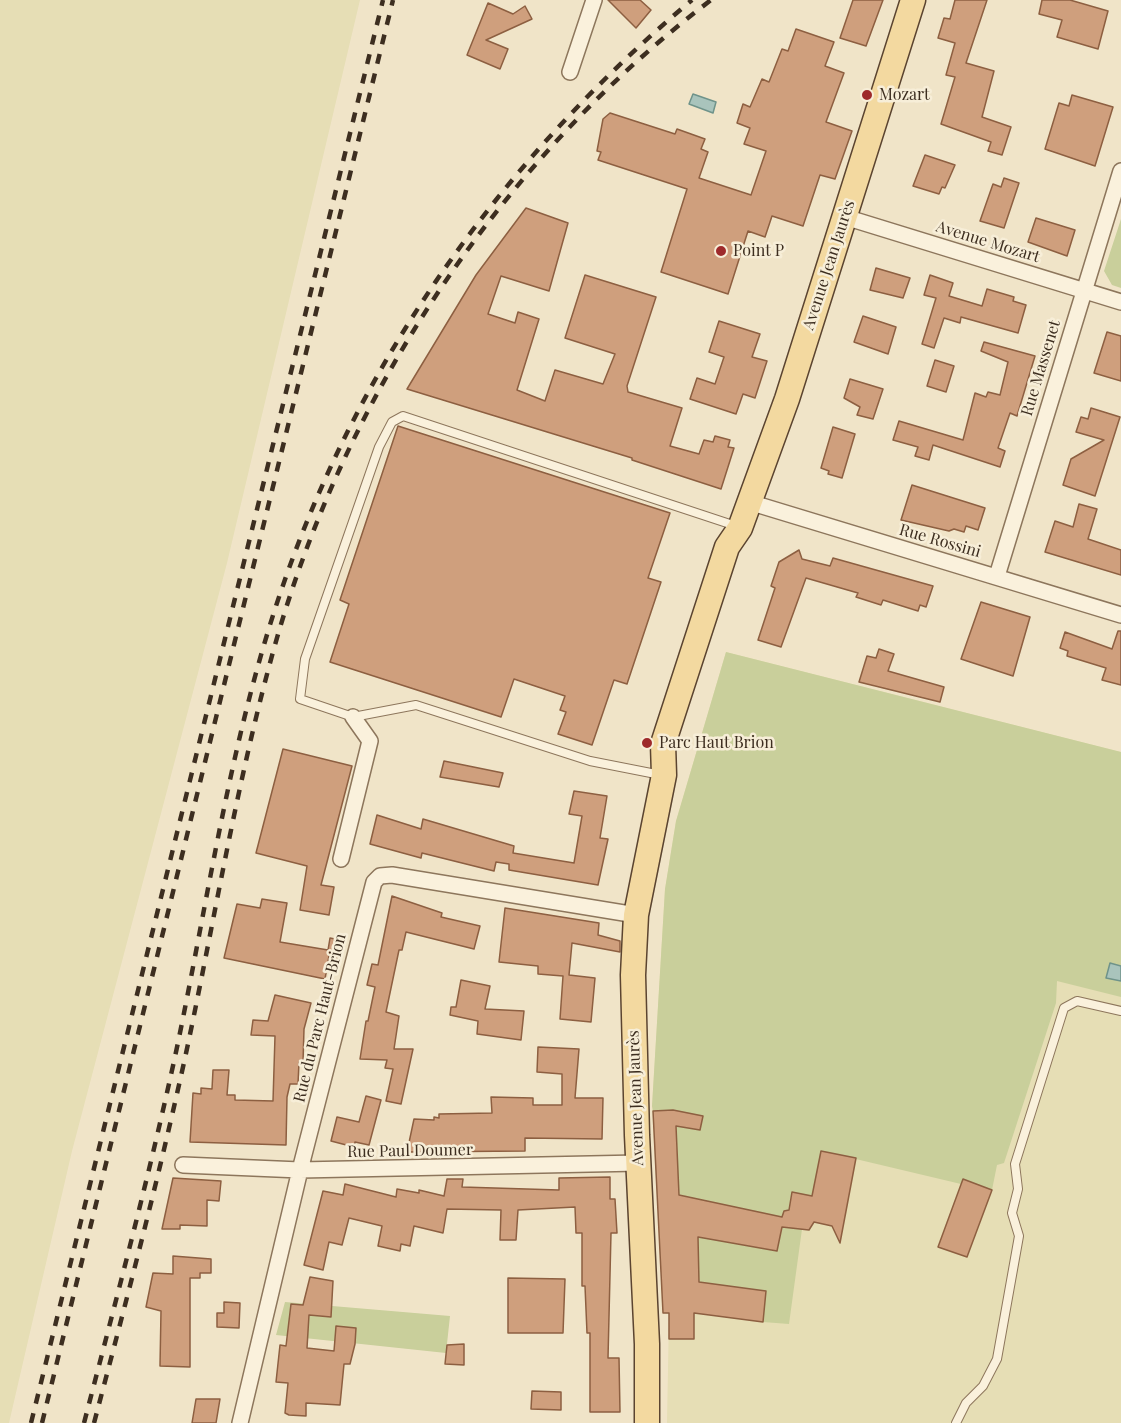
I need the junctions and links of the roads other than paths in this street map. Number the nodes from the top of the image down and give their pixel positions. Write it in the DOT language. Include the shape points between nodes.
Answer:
graph roads {
  1 [pos="594,0"];
  2 [pos="913,0"];
  3 [pos="570,72"];
  4 [pos="1121,171"];
  5 [pos="845,217"];
  6 [pos="1084,290"];
  7 [pos="1121,302"];
  8 [pos="749,502"];
  9 [pos="740,528"];
  10 [pos="997,576"];
  11 [pos="1121,615"];
  12 [pos="353,717"];
  13 [pos="664,776"];
  14 [pos="341,859"];
  15 [pos="636,915"];
  16 [pos="1121,1011"];
  17 [pos="639,1163"];
  18 [pos="183,1165"];
  19 [pos="300,1170"];
  20 [pos="240,1423"];
  21 [pos="647,1423"];
  22 [pos="956,1423"];
  1 -- 3 [label="street"];
  2 -- 5 [label="main road, Avenue Jean Jaurès"];
  4 -- 6 [label="street, Rue Massenet"];
  5 -- 6 [label="street, Avenue Mozart"];
  5 -- 8 [label="main road, Avenue Jean Jaurès" via="787,399"];
  6 -- 7 [label="street, Avenue Mozart"];
  6 -- 10 [label="street, Rue Massenet"];
  8 -- 9 [label="main road, Avenue Jean Jaurès"];
  8 -- 10 [label="street, Rue Rossini"];
  9 -- 12 [label="lane" via="403,416 392,422 379,447 305,659 300,699"];
  9 -- 13 [label="main road, Avenue Jean Jaurès" via="741,552 678,748"];
  10 -- 11 [label="street, Rue Rossini"];
  12 -- 13 [label="lane" via="416,705 590,761"];
  12 -- 14 [label="street" via="370,741"];
  13 -- 15 [label="main road, Avenue Jean Jaurès"];
  15 -- 17 [label="main road, Avenue Jean Jaurès" via="633,975"];
  15 -- 19 [label="street, Rue du Parc Haut-Brion" via="380,876 371,893"];
  16 -- 22 [label="lane" via="1077,1001 1064,1008 1015,1164 1017,1189 1012,1213 1018,1236 997,1359"];
  17 -- 19 [label="street, Rue Paul Doumer"];
  17 -- 21 [label="main road, Avenue Jean Jaurès"];
  18 -- 19 [label="street, Rue Paul Doumer"];
  19 -- 20 [label="street, Rue du Parc Haut-Brion"];
}
